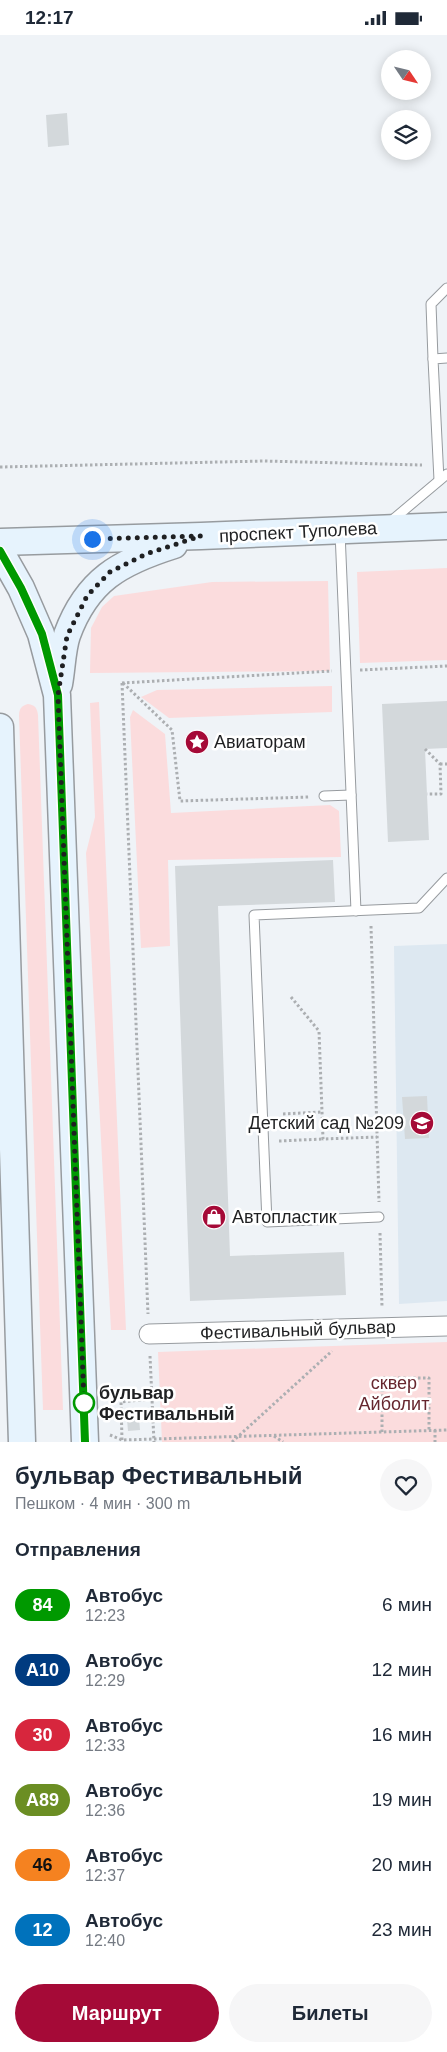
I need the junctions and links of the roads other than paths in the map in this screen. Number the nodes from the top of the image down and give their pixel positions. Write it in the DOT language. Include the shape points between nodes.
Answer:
graph roads {
  1 [pos="447,288"];
  2 [pos="447,358"];
  3 [pos="433,359"];
  4 [pos="447,474"];
  5 [pos="438,480"];
  6 [pos="447,526"];
  7 [pos="382,528"];
  8 [pos="340,529"];
  9 [pos="201,536"];
  10 [pos="0,542"];
  11 [pos="0,551"];
  12 [pos="58,695"];
  13 [pos="0,727"];
  14 [pos="351,795"];
  15 [pos="324,796"];
  16 [pos="447,878"];
  17 [pos="356,911"];
  18 [pos="380,1217"];
  19 [pos="447,1326"];
  20 [pos="149,1334"];
  21 [pos="95,1438"];
  22 [pos="22,1442"];
  1 -- 3 [label="lane" via="431,304"];
  2 -- 3 [label="lane"];
  3 -- 5 [label="lane"];
  4 -- 5 [label="lane"];
  5 -- 7 [label="lane"];
  6 -- 7 [label="main road, проспект Туполева"];
  7 -- 8 [label="main road, проспект Туполева"];
  8 -- 9 [label="main road, проспект Туполева"];
  8 -- 14 [label="lane"];
  9 -- 10 [label="main road, проспект Туполева"];
  9 -- 12 [label="main road" via="146,554 110,572 87,596 67,636"];
  11 -- 12 [label="main road" via="42,634"];
  12 -- 21 [label="main road"];
  13 -- 22 [label="main road"];
  14 -- 15 [label="lane"];
  14 -- 17 [label="lane"];
  16 -- 17 [label="lane" via="419,908"];
  17 -- 18 [label="lane" via="254,915 267,1222"];
  19 -- 20 [label="street, Фестивальный бульвар"];
}
